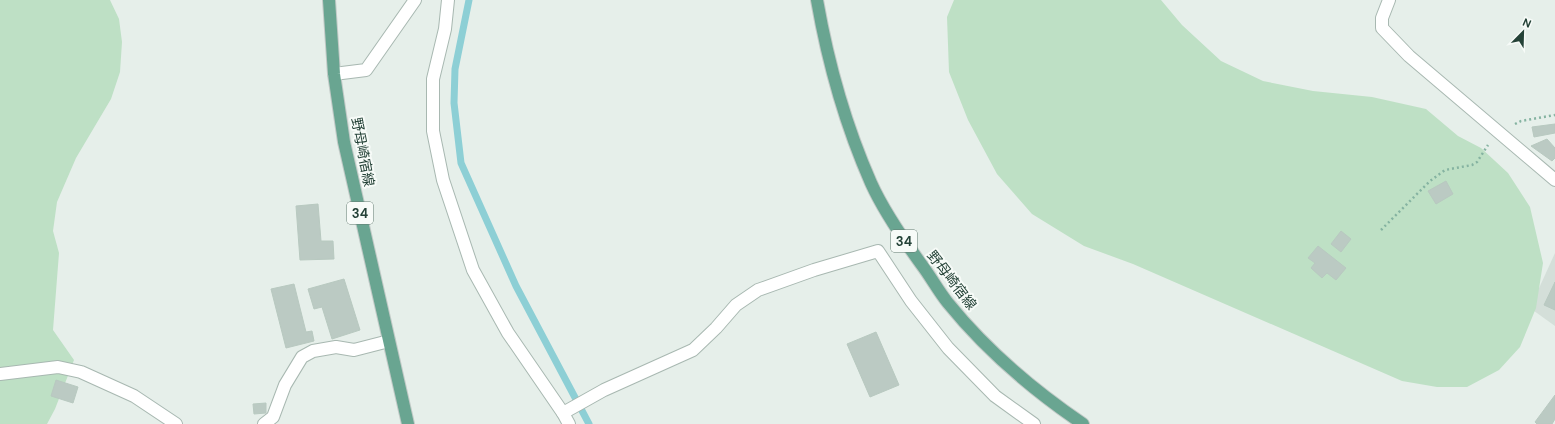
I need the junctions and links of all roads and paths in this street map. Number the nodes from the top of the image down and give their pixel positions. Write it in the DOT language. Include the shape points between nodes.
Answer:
graph roads {
  1 [pos="330,0"];
  2 [pos="415,0"];
  3 [pos="448,0"];
  4 [pos="817,0"];
  5 [pos="1389,0"];
  6 [pos="334,74"];
  7 [pos="1555,114"];
  8 [pos="1498,131"];
  9 [pos="1555,180"];
  10 [pos="1381,230"];
  11 [pos="389,341"];
  12 [pos="0,374"];
  13 [pos="563,412"];
  14 [pos="176,424"];
  15 [pos="264,424"];
  16 [pos="408,424"];
  17 [pos="569,424"];
  18 [pos="1034,424"];
  19 [pos="1083,424"];
  1 -- 6 [label="main road, 野母崎宿線 / 34"];
  2 -- 6 [label="street" via="366,70"];
  3 -- 13 [label="street" via="445,29 433,79 434,131 443,180 473,270 508,334"];
  4 -- 19 [label="main road, 野母崎宿線 / 34" via="825,45 846,118 872,184 903,240 948,303 998,357"];
  5 -- 8 [label="street" via="1382,18 1382,28 1409,56"];
  6 -- 11 [label="main road, 野母崎宿線 / 34" via="344,142"];
  7 -- 8 [label="path" via="1521,121"];
  8 -- 9 [label="street"];
  8 -- 10 [label="path" via="1477,162 1445,170 1430,181"];
  11 -- 15 [label="street" via="354,350 336,347 313,351 302,357 285,385 273,417"];
  11 -- 16 [label="main road, 野母崎宿線 / 34"];
  12 -- 14 [label="street" via="58,366 81,372 134,396"];
  13 -- 17 [label="street"];
  13 -- 18 [label="street" via="604,390 693,350 736,305 758,290 814,270 878,252 948,348 995,396"];
}
